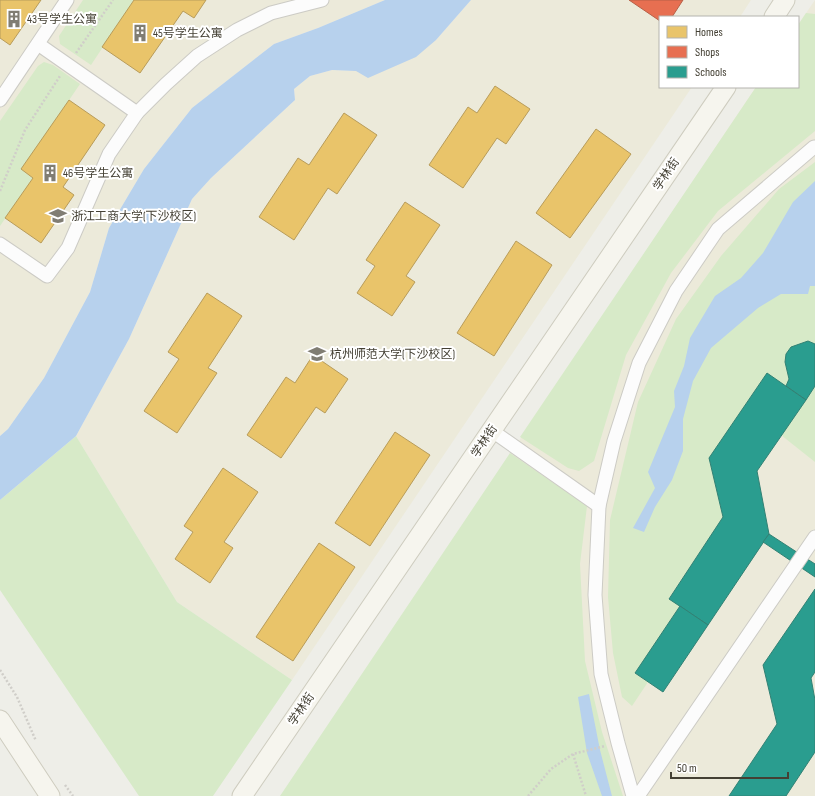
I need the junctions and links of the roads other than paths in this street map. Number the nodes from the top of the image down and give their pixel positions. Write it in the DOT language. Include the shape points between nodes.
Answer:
graph roads {
  1 [pos="67,0"];
  2 [pos="322,0"];
  3 [pos="785,0"];
  4 [pos="775,16"];
  5 [pos="38,44"];
  6 [pos="725,88"];
  7 [pos="0,100"];
  8 [pos="137,114"];
  9 [pos="814,147"];
  10 [pos="0,244"];
  11 [pos="491,430"];
  12 [pos="599,506"];
  13 [pos="815,537"];
  14 [pos="0,720"];
  15 [pos="50,796"];
  16 [pos="242,796"];
  17 [pos="633,796"];
  18 [pos="638,796"];
  1 -- 5 [label="street"];
  2 -- 8 [label="street" via="271,13 237,30 197,56"];
  3 -- 4 [label="main road"];
  5 -- 7 [label="street"];
  5 -- 8 [label="street"];
  6 -- 11 [label="main road, 学林街"];
  8 -- 10 [label="street" via="110,154 68,248 47,276"];
  9 -- 12 [label="street" via="718,230 676,291 639,363 614,441"];
  11 -- 12 [label="street"];
  11 -- 16 [label="main road, 学林街"];
  12 -- 17 [label="street" via="595,595 601,674"];
  13 -- 18 [label="street"];
  14 -- 15 [label="main road"];
}
